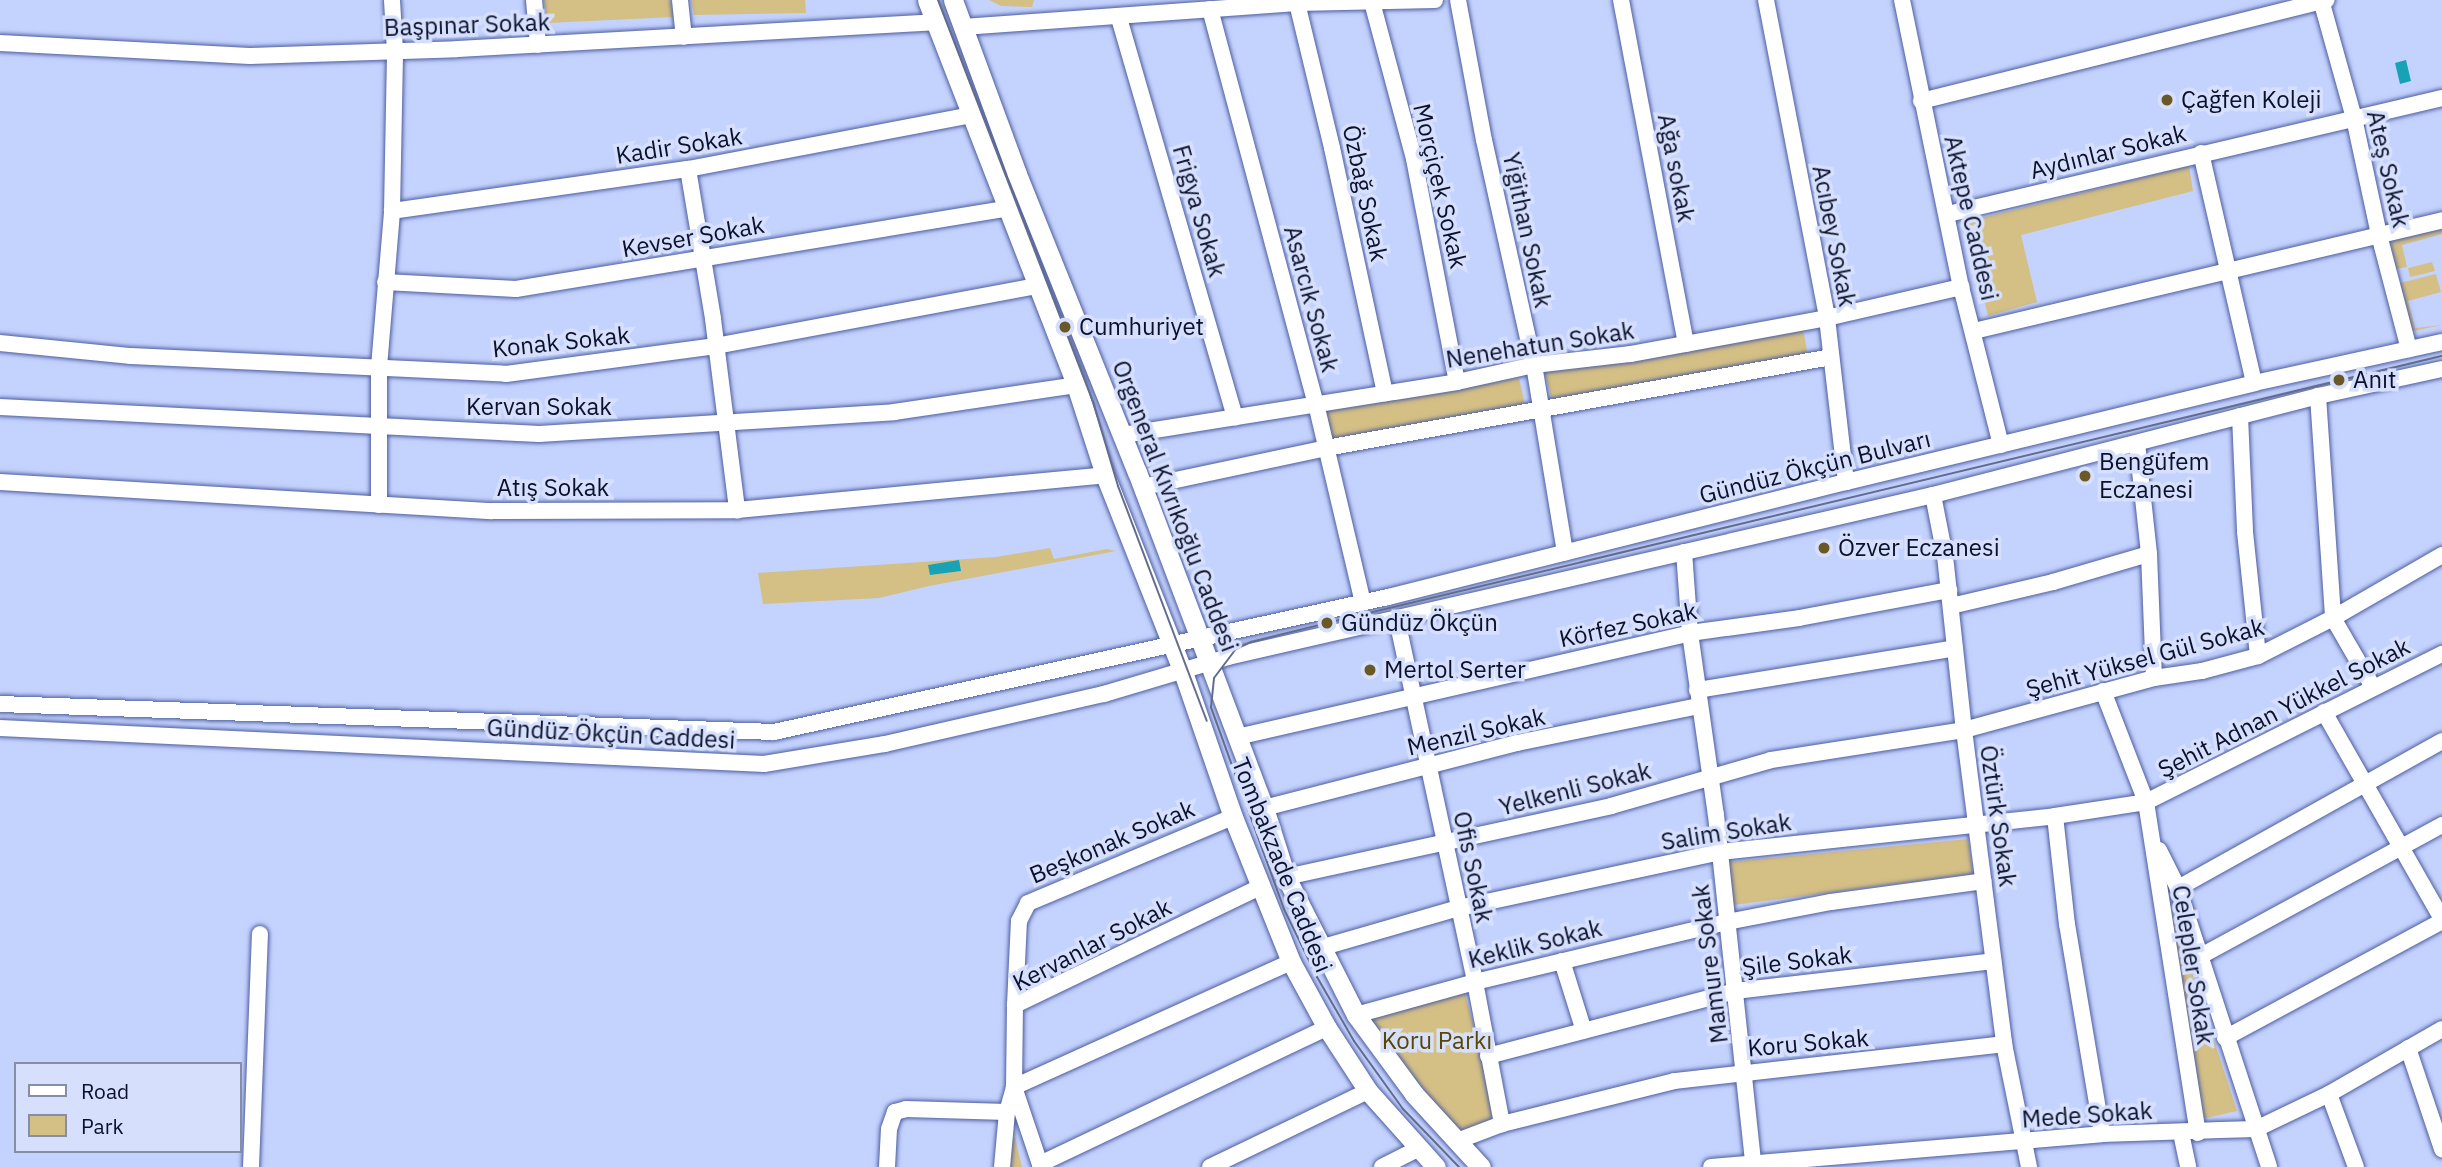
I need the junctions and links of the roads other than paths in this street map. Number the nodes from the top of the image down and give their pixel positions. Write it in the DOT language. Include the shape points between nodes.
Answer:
graph roads {
  1 [pos="391,0"];
  2 [pos="534,0"];
  3 [pos="680,0"];
  4 [pos="927,0"];
  5 [pos="953,0"];
  6 [pos="1435,0"];
  7 [pos="1458,0"];
  8 [pos="1621,0"];
  9 [pos="1766,0"];
  10 [pos="1902,0"];
  11 [pos="2323,0"];
  12 [pos="1372,2"];
  13 [pos="1297,3"];
  14 [pos="1210,9"];
  15 [pos="1119,18"];
  16 [pos="935,22"];
  17 [pos="963,27"];
  18 [pos="684,37"];
  19 [pos="0,43"];
  20 [pos="538,45"];
  21 [pos="395,51"];
  22 [pos="2442,98"];
  23 [pos="1922,101"];
  24 [pos="971,116"];
  25 [pos="2354,118"];
  26 [pos="2201,153"];
  27 [pos="688,169"];
  28 [pos="1007,209"];
  29 [pos="392,211"];
  30 [pos="1948,214"];
  31 [pos="2442,220"];
  32 [pos="2379,235"];
  33 [pos="704,258"];
  34 [pos="2228,270"];
  35 [pos="385,282"];
  36 [pos="1037,286"];
  37 [pos="1961,287"];
  38 [pos="1827,318"];
  39 [pos="1974,331"];
  40 [pos="2442,342"];
  41 [pos="0,343"];
  42 [pos="1686,344"];
  43 [pos="716,346"];
  44 [pos="2409,349"];
  45 [pos="1831,357"];
  46 [pos="1534,365"];
  47 [pos="379,367"];
  48 [pos="2442,369"];
  49 [pos="1457,382"];
  50 [pos="2254,383"];
  51 [pos="1076,386"];
  52 [pos="1385,393"];
  53 [pos="2318,396"];
  54 [pos="1316,404"];
  55 [pos="0,407"];
  56 [pos="1541,410"];
  57 [pos="2239,416"];
  58 [pos="1235,417"];
  59 [pos="726,423"];
  60 [pos="377,426"];
  61 [pos="1123,435"];
  62 [pos="2137,443"];
  63 [pos="2001,445"];
  64 [pos="1326,448"];
  65 [pos="1105,475"];
  66 [pos="0,482"];
  67 [pos="1846,482"];
  68 [pos="1143,487"];
  69 [pos="1933,495"];
  70 [pos="379,505"];
  71 [pos="737,510"];
  72 [pos="1565,552"];
  73 [pos="1684,552"];
  74 [pos="2149,554"];
  75 [pos="2442,555"];
  76 [pos="1950,598"];
  77 [pos="1363,603"];
  78 [pos="2333,618"];
  79 [pos="1397,620"];
  80 [pos="1690,633"];
  81 [pos="1198,636"];
  82 [pos="1171,644"];
  83 [pos="1955,648"];
  84 [pos="2442,654"];
  85 [pos="2258,656"];
  86 [pos="1208,662"];
  87 [pos="1182,669"];
  88 [pos="2154,678"];
  89 [pos="2373,687"];
  90 [pos="2103,691"];
  91 [pos="1414,695"];
  92 [pos="1698,698"];
  93 [pos="0,704"];
  94 [pos="2324,712"];
  95 [pos="1229,717"];
  96 [pos="0,728"];
  97 [pos="1964,730"];
  98 [pos="1237,737"];
  99 [pos="2442,741"];
  100 [pos="1428,766"];
  101 [pos="1710,777"];
  102 [pos="2363,785"];
  103 [pos="2146,802"];
  104 [pos="1264,808"];
  105 [pos="2056,816"];
  106 [pos="1233,817"];
  107 [pos="1975,823"];
  108 [pos="2442,824"];
  109 [pos="2151,836"];
  110 [pos="1446,843"];
  111 [pos="2401,845"];
  112 [pos="1720,852"];
  113 [pos="1286,877"];
  114 [pos="1984,881"];
  115 [pos="1260,887"];
  116 [pos="2178,888"];
  117 [pos="1459,908"];
  118 [pos="2442,920"];
  119 [pos="1727,922"];
  120 [pos="260,934"];
  121 [pos="1320,948"];
  122 [pos="2199,957"];
  123 [pos="1562,961"];
  124 [pos="1993,961"];
  125 [pos="1291,962"];
  126 [pos="1475,982"];
  127 [pos="1735,991"];
  128 [pos="1015,1005"];
  129 [pos="1356,1015"];
  130 [pos="1327,1028"];
  131 [pos="2442,1030"];
  132 [pos="1584,1031"];
  133 [pos="2225,1038"];
  134 [pos="2004,1044"];
  135 [pos="2408,1048"];
  136 [pos="1488,1056"];
  137 [pos="1745,1071"];
  138 [pos="1014,1087"];
  139 [pos="1368,1091"];
  140 [pos="2329,1094"];
  141 [pos="1007,1112"];
  142 [pos="1502,1124"];
  143 [pos="2256,1129"];
  144 [pos="2180,1133"];
  145 [pos="2198,1133"];
  146 [pos="2102,1134"];
  147 [pos="1457,1141"];
  148 [pos="2026,1142"];
  149 [pos="1417,1149"];
  150 [pos="2442,1149"];
  151 [pos="1903,1159"];
  152 [pos="1754,1163"];
  153 [pos="1041,1166"];
  154 [pos="251,1167"];
  155 [pos="887,1167"];
  156 [pos="1002,1167"];
  157 [pos="1210,1167"];
  158 [pos="1382,1167"];
  159 [pos="1436,1167"];
  160 [pos="1481,1167"];
  161 [pos="1711,1167"];
  162 [pos="2029,1167"];
  163 [pos="2188,1167"];
  164 [pos="2269,1167"];
  165 [pos="2356,1167"];
  1 -- 21 [label="street"];
  2 -- 20 [label="street"];
  3 -- 18 [label="street"];
  4 -- 16 [label="main road, Tombakzade Caddesi"];
  5 -- 17 [label="main road, Orgeneral Kıvrıkoğlu Caddesi"];
  6 -- 12 [label="street"];
  7 -- 46 [label="street, Yiğithan Sokak"];
  8 -- 42 [label="street, Ağa sokak"];
  9 -- 38 [label="street, Acıbey Sokak"];
  10 -- 23 [label="street, Aktepe Caddesi"];
  11 -- 23 [label="street"];
  11 -- 25 [label="street, Ateş Sokak"];
  12 -- 13 [label="street"];
  12 -- 49 [label="street, Morçiçek Sokak" via="1414,159"];
  13 -- 14 [label="street"];
  13 -- 52 [label="street, Özbağ Sokak"];
  14 -- 15 [label="street"];
  14 -- 54 [label="street, Asarcık Sokak"];
  15 -- 17 [label="street"];
  15 -- 58 [label="street, Frigya Sokak"];
  16 -- 18 [label="street, Başpınar Sokak"];
  16 -- 24 [label="main road, Tombakzade Caddesi"];
  17 -- 61 [label="main road, Orgeneral Kıvrıkoğlu Caddesi"];
  18 -- 20 [label="street, Başpınar Sokak"];
  19 -- 21 [label="street, Başpınar Sokak" via="250,56"];
  20 -- 21 [label="street, Başpınar Sokak"];
  21 -- 29 [label="street"];
  22 -- 25 [label="street, Aydınlar Sokak"];
  23 -- 30 [label="street, Aktepe Caddesi"];
  24 -- 27 [label="street, Kadir Sokak"];
  24 -- 28 [label="main road, Tombakzade Caddesi"];
  25 -- 26 [label="street, Aydınlar Sokak"];
  25 -- 32 [label="street, Ateş Sokak"];
  26 -- 30 [label="street, Aydınlar Sokak"];
  26 -- 34 [label="street"];
  27 -- 29 [label="street, Kadir Sokak"];
  27 -- 33 [label="street"];
  28 -- 33 [label="street, Kevser Sokak"];
  28 -- 36 [label="main road, Tombakzade Caddesi"];
  29 -- 35 [label="street"];
  30 -- 37 [label="street, Aktepe Caddesi"];
  31 -- 32 [label="street"];
  32 -- 34 [label="street"];
  32 -- 44 [label="street, Ateş Sokak"];
  33 -- 35 [label="street, Kevser Sokak" via="516,289"];
  33 -- 43 [label="street"];
  34 -- 39 [label="street"];
  34 -- 50 [label="street"];
  35 -- 47 [label="street"];
  36 -- 43 [label="street, Konak Sokak"];
  36 -- 51 [label="main road, Tombakzade Caddesi"];
  37 -- 38 [label="street, Nenehatun Sokak"];
  37 -- 39 [label="street, Aktepe Caddesi"];
  38 -- 42 [label="street, Nenehatun Sokak"];
  38 -- 45 [label="street, Acıbey Sokak"];
  39 -- 63 [label="street, Aktepe Caddesi"];
  40 -- 44 [label="street, Gündüz Ökçün Bulvarı"];
  41 -- 47 [label="street, Konak Sokak" via="131,356"];
  42 -- 46 [label="street, Nenehatun Sokak"];
  43 -- 47 [label="street, Konak Sokak" via="506,374"];
  43 -- 59 [label="street"];
  44 -- 50 [label="street, Gündüz Ökçün Bulvarı"];
  45 -- 56 [label="street"];
  45 -- 67 [label="street, Acıbey Sokak"];
  46 -- 49 [label="street, Nenehatun Sokak"];
  46 -- 56 [label="street, Yiğithan Sokak"];
  47 -- 60 [label="street"];
  48 -- 53 [label="street, Gündüz Ökçün Bulvarı"];
  49 -- 52 [label="street, Nenehatun Sokak"];
  50 -- 63 [label="street, Gündüz Ökçün Bulvarı"];
  51 -- 59 [label="street, Kervan Sokak" via="894,412"];
  51 -- 65 [label="main road, Tombakzade Caddesi"];
  52 -- 54 [label="street, Nenehatun Sokak"];
  53 -- 57 [label="street, Gündüz Ökçün Bulvarı"];
  53 -- 78 [label="street"];
  54 -- 58 [label="street, Nenehatun Sokak"];
  54 -- 64 [label="street, Asarcık Sokak"];
  55 -- 60 [label="street, Kervan Sokak"];
  56 -- 64 [label="street"];
  56 -- 72 [label="street, Yiğithan Sokak"];
  57 -- 62 [label="street, Gündüz Ökçün Bulvarı"];
  57 -- 85 [label="street"];
  58 -- 61 [label="street, Nenehatun Sokak"];
  59 -- 60 [label="street, Kervan Sokak" via="539,434"];
  59 -- 71 [label="street"];
  60 -- 70 [label="street"];
  61 -- 68 [label="main road, Orgeneral Kıvrıkoğlu Caddesi"];
  62 -- 69 [label="street, Gündüz Ökçün Bulvarı"];
  62 -- 74 [label="street"];
  63 -- 67 [label="street, Gündüz Ökçün Bulvarı"];
  64 -- 68 [label="street"];
  64 -- 77 [label="street, Asarcık Sokak"];
  65 -- 71 [label="street, Atış Sokak"];
  65 -- 82 [label="main road, Tombakzade Caddesi"];
  66 -- 70 [label="street, Atış Sokak"];
  67 -- 72 [label="street, Gündüz Ökçün Bulvarı"];
  68 -- 81 [label="main road, Orgeneral Kıvrıkoğlu Caddesi"];
  69 -- 73 [label="street, Gündüz Ökçün Bulvarı"];
  69 -- 76 [label="street, Öztürk Sokak"];
  70 -- 71 [label="street, Atış Sokak" via="492,511"];
  72 -- 77 [label="street, Gündüz Ökçün Bulvarı"];
  73 -- 79 [label="street, Gündüz Ökçün Bulvarı"];
  73 -- 80 [label="street, Mamure Sokak"];
  74 -- 76 [label="street, Körfez Sokak" via="2053,582"];
  74 -- 88 [label="street"];
  75 -- 78 [label="street, Şehit Yüksel Gül Sokak"];
  76 -- 80 [label="street, Körfez Sokak"];
  76 -- 83 [label="street, Öztürk Sokak"];
  77 -- 81 [label="street, Gündüz Ökçün Bulvarı"];
  78 -- 85 [label="street, Şehit Yüksel Gül Sokak"];
  78 -- 89 [label="street"];
  79 -- 86 [label="street, Gündüz Ökçün Bulvarı"];
  79 -- 91 [label="street, Ofis Sokak"];
  80 -- 91 [label="street, Körfez Sokak"];
  80 -- 92 [label="street, Mamure Sokak"];
  81 -- 82 [label="street, Gündüz Ökçün Caddesi"];
  81 -- 86 [label="main road, Orgeneral Kıvrıkoğlu Caddesi"];
  82 -- 87 [label="main road, Tombakzade Caddesi"];
  82 -- 93 [label="street, Gündüz Ökçün Caddesi" via="774,732"];
  83 -- 92 [label="street, Menzil Sokak"];
  83 -- 97 [label="street, Öztürk Sokak"];
  84 -- 89 [label="street, Şehit Adnan Yükkel Sokak"];
  85 -- 88 [label="street, Şehit Yüksel Gül Sokak"];
  86 -- 87 [label="street, Gündüz Ökçün Caddesi"];
  86 -- 95 [label="main road, Orgeneral Kıvrıkoğlu Caddesi"];
  87 -- 96 [label="street, Gündüz Ökçün Caddesi" via="1104,694 885,744 764,764"];
  87 -- 106 [label="main road, Tombakzade Caddesi"];
  88 -- 90 [label="street, Şehit Yüksel Gül Sokak"];
  89 -- 94 [label="street, Şehit Adnan Yükkel Sokak"];
  90 -- 97 [label="street, Şehit Yüksel Gül Sokak"];
  90 -- 103 [label="street, Celepler Sokak"];
  91 -- 98 [label="street, Körfez Sokak"];
  91 -- 100 [label="street, Ofis Sokak"];
  92 -- 100 [label="street, Menzil Sokak"];
  92 -- 101 [label="street, Mamure Sokak"];
  94 -- 102 [label="street"];
  94 -- 103 [label="street, Şehit Adnan Yükkel Sokak"];
  95 -- 98 [label="main road, Tombakzade Caddesi"];
  97 -- 101 [label="street, Şehit Yüksel Gül Sokak" via="1771,761"];
  97 -- 107 [label="street, Öztürk Sokak"];
  98 -- 104 [label="main road, Tombakzade Caddesi"];
  99 -- 102 [label="street"];
  100 -- 104 [label="street, Menzil Sokak"];
  100 -- 110 [label="street, Ofis Sokak"];
  101 -- 110 [label="street, Yelkenli Sokak" via="1611,806"];
  101 -- 112 [label="street, Mamure Sokak"];
  102 -- 111 [label="street"];
  102 -- 116 [label="street"];
  103 -- 105 [label="street, Salim Sokak"];
  103 -- 109 [label="street, Celepler Sokak"];
  104 -- 113 [label="main road, Tombakzade Caddesi"];
  105 -- 107 [label="street, Salim Sokak"];
  105 -- 146 [label="street" via="2067,924"];
  106 -- 115 [label="main road, Tombakzade Caddesi"];
  106 -- 128 [label="street, Beşkonak Sokak" via="1028,903 1019,921"];
  107 -- 112 [label="street, Salim Sokak"];
  107 -- 114 [label="street, Öztürk Sokak"];
  108 -- 111 [label="street"];
  109 -- 116 [label="street"];
  109 -- 145 [label="street, Celepler Sokak"];
  110 -- 113 [label="street, Yelkenli Sokak"];
  110 -- 117 [label="street, Ofis Sokak"];
  111 -- 118 [label="street"];
  111 -- 122 [label="street"];
  112 -- 117 [label="street, Salim Sokak"];
  112 -- 119 [label="street, Mamure Sokak"];
  113 -- 121 [label="main road, Tombakzade Caddesi"];
  114 -- 119 [label="street, Keklik Sokak"];
  114 -- 124 [label="street, Öztürk Sokak"];
  115 -- 125 [label="main road, Tombakzade Caddesi"];
  115 -- 128 [label="street, Kervanlar Sokak"];
  116 -- 122 [label="street"];
  117 -- 121 [label="street, Salim Sokak"];
  117 -- 126 [label="street, Ofis Sokak"];
  118 -- 133 [label="street"];
  119 -- 123 [label="street, Keklik Sokak"];
  119 -- 127 [label="street, Mamure Sokak"];
  120 -- 154 [label="street"];
  121 -- 129 [label="main road, Tombakzade Caddesi"];
  122 -- 133 [label="street"];
  123 -- 126 [label="street, Keklik Sokak"];
  123 -- 132 [label="street"];
  124 -- 127 [label="street, Şile Sokak"];
  124 -- 134 [label="street, Öztürk Sokak"];
  125 -- 130 [label="main road, Tombakzade Caddesi"];
  125 -- 138 [label="street"];
  126 -- 129 [label="street, Keklik Sokak"];
  126 -- 136 [label="street, Ofis Sokak"];
  127 -- 132 [label="street, Şile Sokak"];
  127 -- 137 [label="street, Mamure Sokak"];
  128 -- 138 [label="street, Kervanlar Sokak"];
  129 -- 147 [label="main road, Tombakzade Caddesi" via="1414,1094"];
  130 -- 139 [label="main road, Tombakzade Caddesi"];
  130 -- 153 [label="street"];
  131 -- 135 [label="street, Mede Sokak"];
  132 -- 136 [label="street, Şile Sokak"];
  133 -- 143 [label="street"];
  134 -- 137 [label="street, Koru Sokak"];
  134 -- 148 [label="street, Öztürk Sokak"];
  135 -- 140 [label="street, Mede Sokak"];
  135 -- 150 [label="street"];
  136 -- 142 [label="street, Ofis Sokak"];
  137 -- 142 [label="street, Koru Sokak" via="1675,1081"];
  137 -- 152 [label="street, Mamure Sokak"];
  138 -- 141 [label="street"];
  138 -- 153 [label="street"];
  139 -- 149 [label="main road, Tombakzade Caddesi"];
  139 -- 157 [label="street"];
  140 -- 143 [label="street, Mede Sokak"];
  140 -- 165 [label="street"];
  141 -- 155 [label="street" via="895,1112"];
  141 -- 156 [label="street"];
  142 -- 147 [label="street, Koru Sokak"];
  143 -- 145 [label="street, Mede Sokak"];
  143 -- 164 [label="street"];
  144 -- 145 [label="street, Mede Sokak"];
  144 -- 146 [label="street, Mede Sokak"];
  144 -- 163 [label="street"];
  146 -- 148 [label="street, Mede Sokak"];
  147 -- 160 [label="main road, Tombakzade Caddesi"];
  148 -- 151 [label="street, Mede Sokak"];
  148 -- 162 [label="street, Öztürk Sokak"];
  149 -- 158 [label="street"];
  149 -- 159 [label="main road, Tombakzade Caddesi"];
  151 -- 152 [label="street, Mede Sokak"];
  152 -- 161 [label="street, Mede Sokak"];
}
